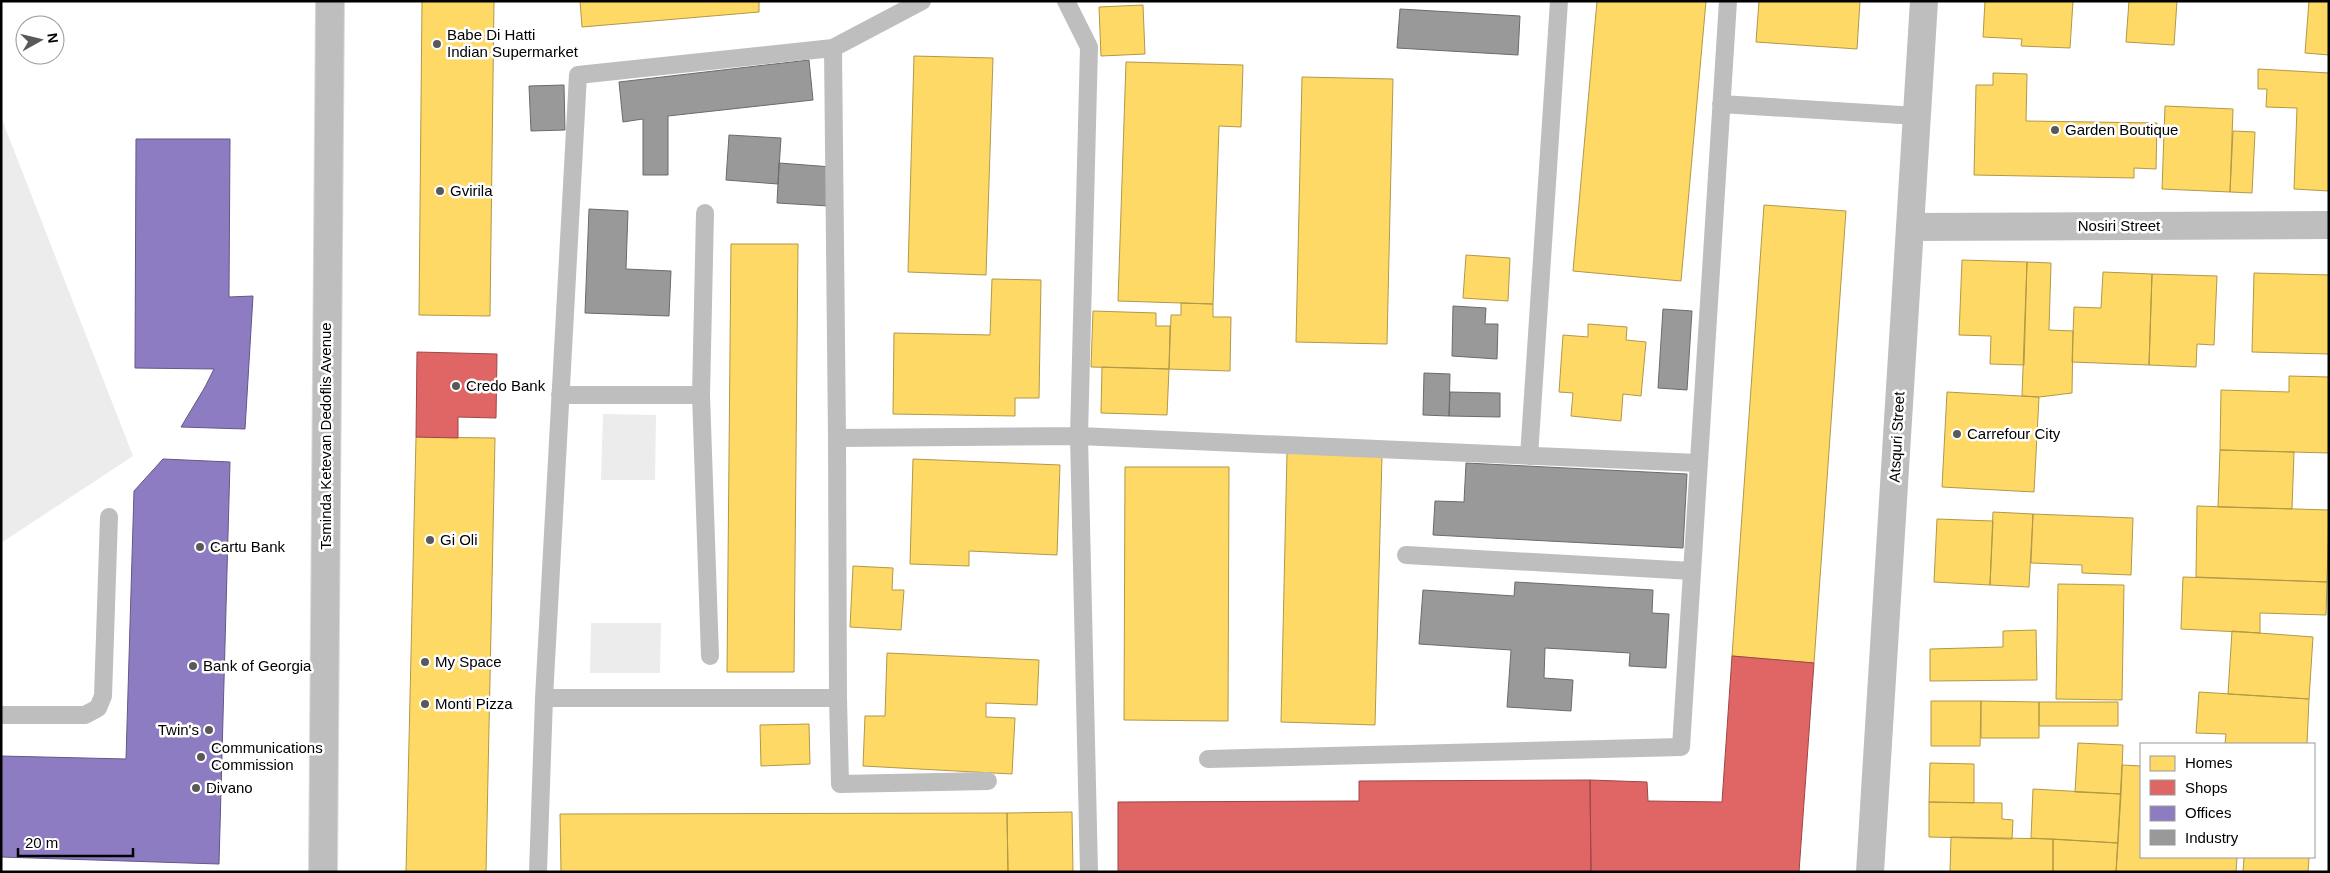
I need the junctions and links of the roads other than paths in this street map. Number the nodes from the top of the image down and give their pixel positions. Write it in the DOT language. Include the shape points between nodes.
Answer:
graph roads {
  1 [pos="330,1"];
  2 [pos="922,1"];
  3 [pos="1066,1"];
  4 [pos="1558,1"];
  5 [pos="1728,1"];
  6 [pos="1924,1"];
  7 [pos="833,48"];
  8 [pos="1721,104"];
  9 [pos="1917,116"];
  10 [pos="705,213"];
  11 [pos="2329,225"];
  12 [pos="1910,227"];
  13 [pos="560,395"];
  14 [pos="701,395"];
  15 [pos="1078,436"];
  16 [pos="837,438"];
  17 [pos="1529,456"];
  18 [pos="1698,463"];
  19 [pos="109,517"];
  20 [pos="1406,555"];
  21 [pos="1692,571"];
  22 [pos="710,656"];
  23 [pos="544,698"];
  24 [pos="838,698"];
  25 [pos="1,715"];
  26 [pos="1208,760"];
  27 [pos="988,781"];
  28 [pos="323,872"];
  29 [pos="538,872"];
  30 [pos="1089,872"];
  31 [pos="1870,872"];
  1 -- 28 [label="street, Tsminda Ketevan Dedoflis Avenue"];
  2 -- 7 [label="lane"];
  3 -- 15 [label="lane" via="1089,47"];
  4 -- 17 [label="lane"];
  5 -- 8 [label="lane"];
  6 -- 9 [label="street, Atsquri Street"];
  7 -- 13 [label="lane" via="578,74"];
  7 -- 16 [label="lane"];
  8 -- 9 [label="lane"];
  8 -- 18 [label="lane"];
  9 -- 12 [label="street, Atsquri Street"];
  10 -- 14 [label="lane"];
  11 -- 12 [label="street, Nosiri Street"];
  12 -- 31 [label="street, Atsquri Street"];
  13 -- 14 [label="lane"];
  13 -- 23 [label="lane"];
  14 -- 22 [label="lane"];
  15 -- 16 [label="lane"];
  15 -- 17 [label="lane"];
  15 -- 30 [label="lane"];
  16 -- 24 [label="lane"];
  17 -- 18 [label="lane"];
  18 -- 21 [label="lane"];
  19 -- 25 [label="lane" via="103,696 98,708 85,716"];
  20 -- 21 [label="lane"];
  21 -- 26 [label="lane" via="1681,748"];
  23 -- 24 [label="lane"];
  23 -- 29 [label="lane"];
  24 -- 27 [label="lane" via="840,784"];
}
